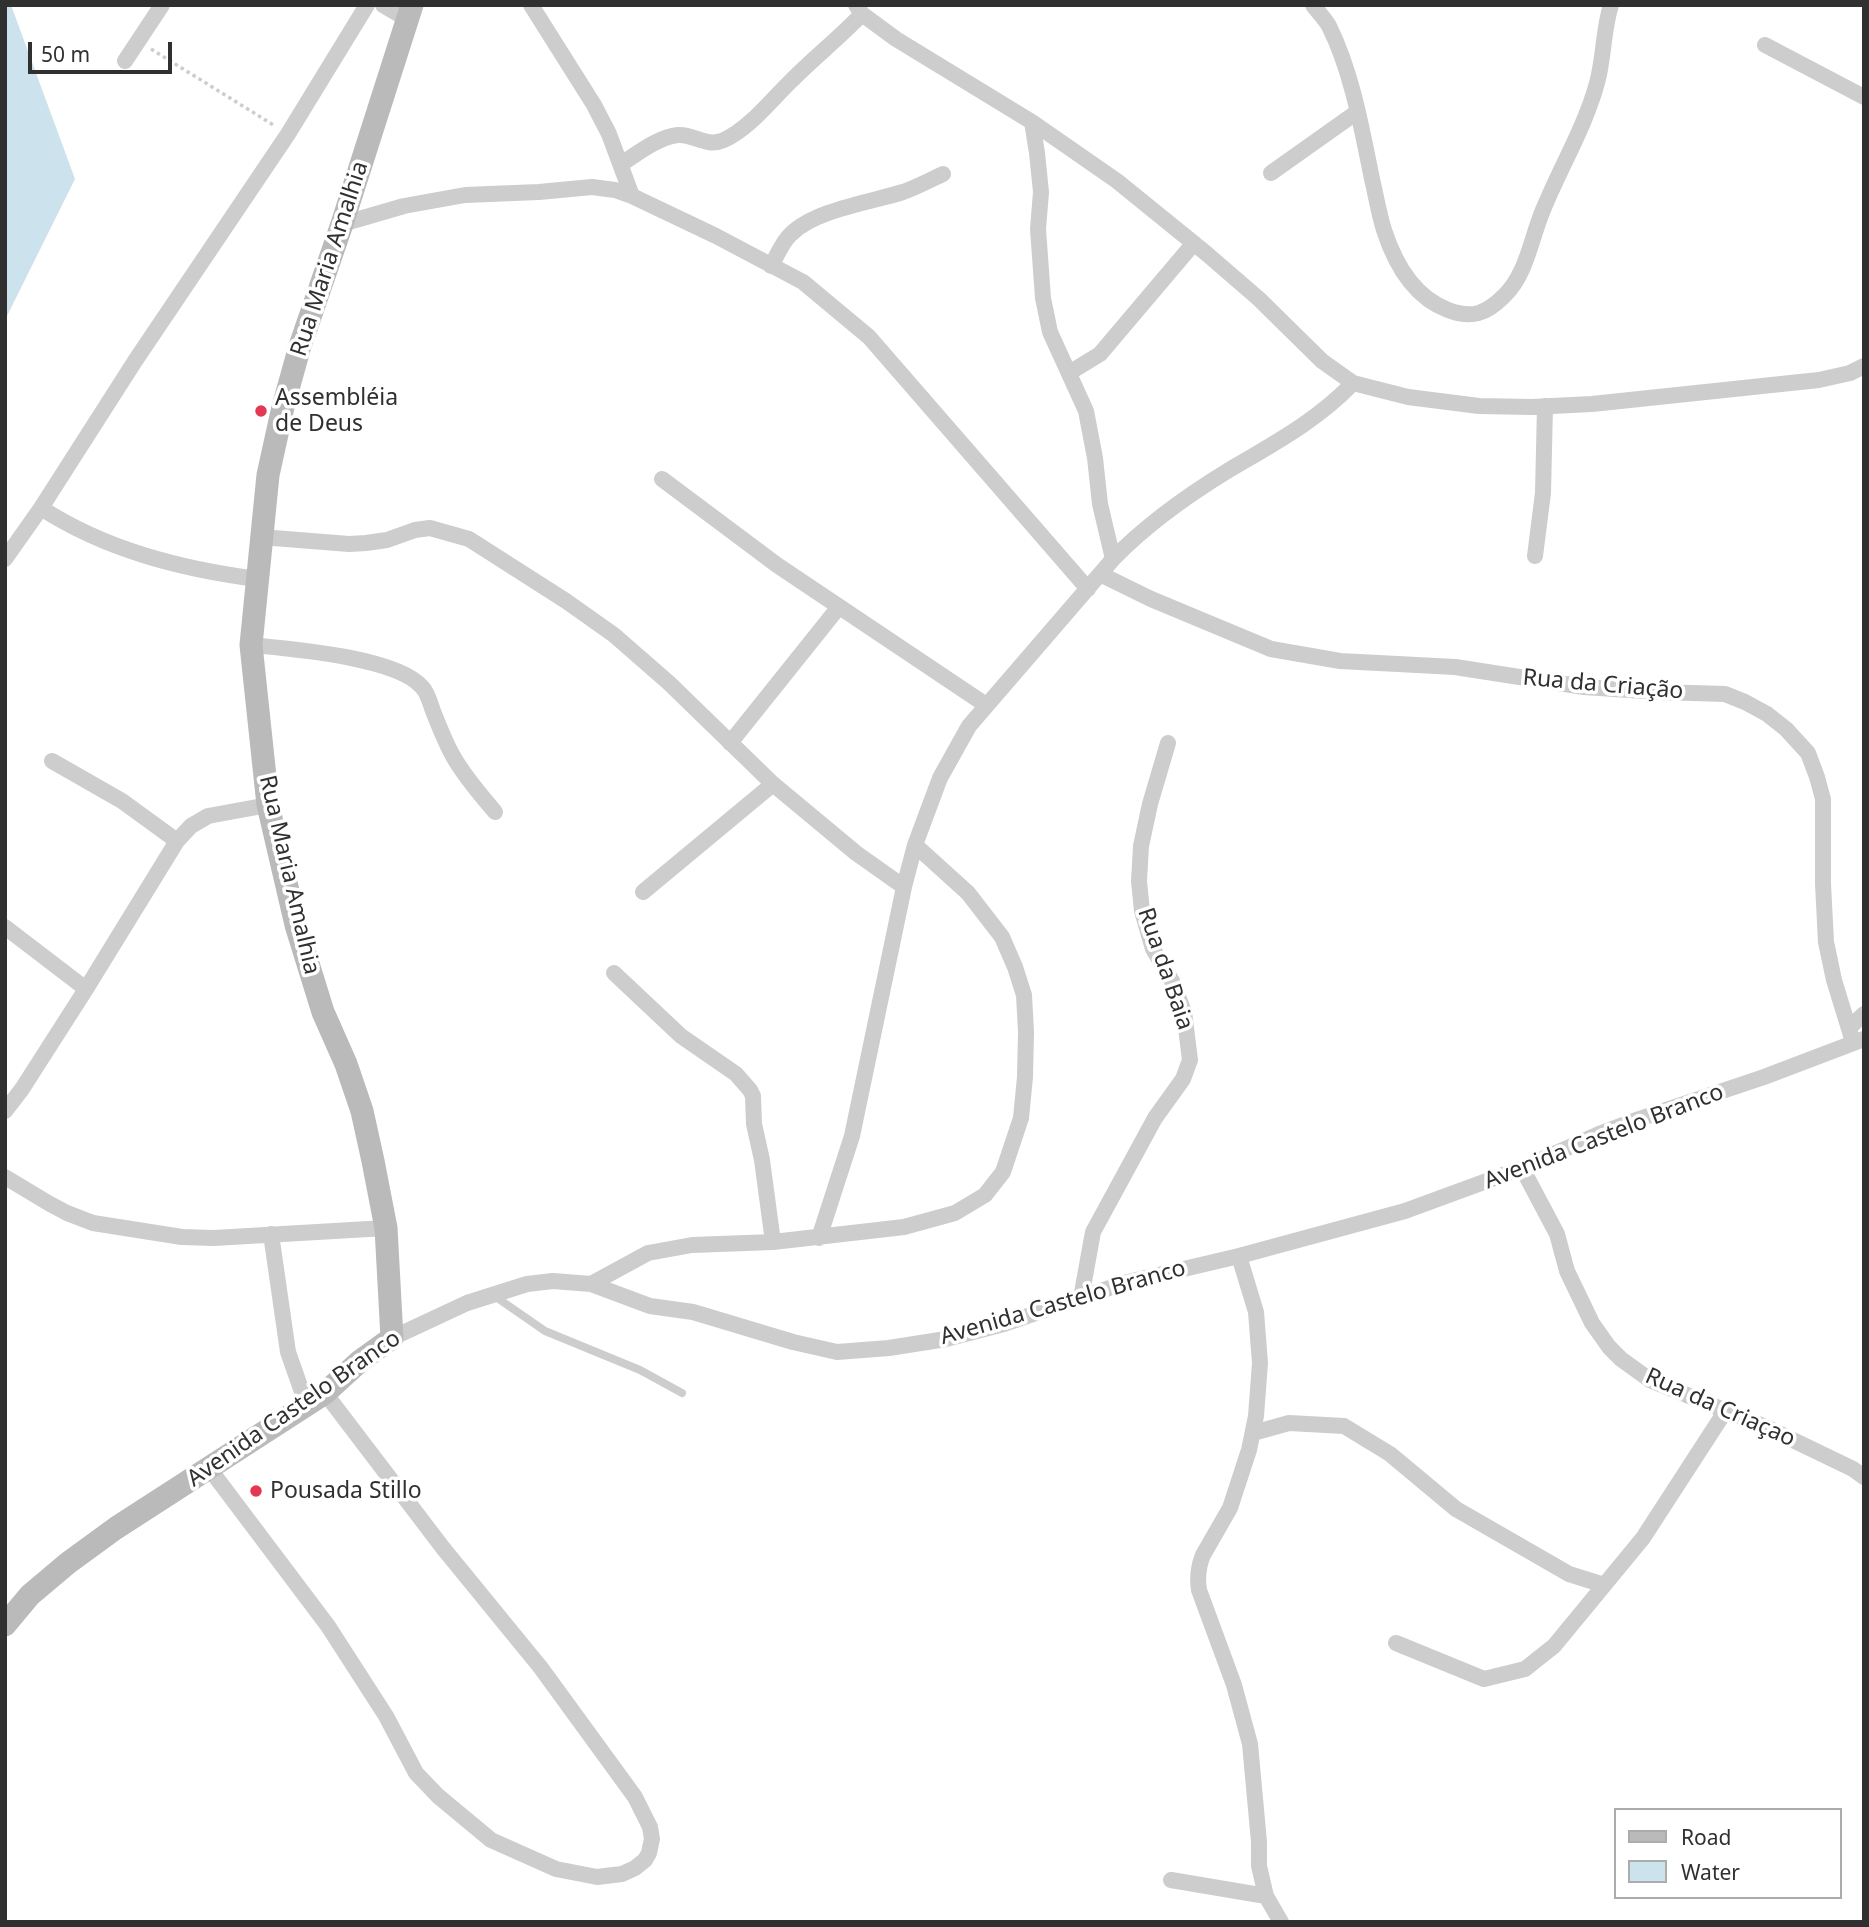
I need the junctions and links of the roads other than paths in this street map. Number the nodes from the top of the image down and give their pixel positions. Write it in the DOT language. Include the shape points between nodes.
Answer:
graph roads {
  1 [pos="162,5"];
  2 [pos="367,5"];
  3 [pos="383,5"];
  4 [pos="531,5"];
  5 [pos="1313,5"];
  6 [pos="1611,5"];
  7 [pos="859,9"];
  8 [pos="409,12"];
  9 [pos="1765,44"];
  10 [pos="125,61"];
  11 [pos="1864,97"];
  12 [pos="1357,112"];
  13 [pos="1032,122"];
  14 [pos="621,164"];
  15 [pos="1271,173"];
  16 [pos="943,174"];
  17 [pos="632,195"];
  18 [pos="342,224"];
  19 [pos="1194,243"];
  20 [pos="771,266"];
  21 [pos="1864,366"];
  22 [pos="1069,373"];
  23 [pos="1353,383"];
  24 [pos="1545,407"];
  25 [pos="662,479"];
  26 [pos="41,508"];
  27 [pos="261,537"];
  28 [pos="1535,555"];
  29 [pos="5,559"];
  30 [pos="1113,559"];
  31 [pos="1100,574"];
  32 [pos="257,579"];
  33 [pos="1088,589"];
  34 [pos="838,608"];
  35 [pos="251,645"];
  36 [pos="986,705"];
  37 [pos="730,743"];
  38 [pos="1168,743"];
  39 [pos="52,761"];
  40 [pos="773,784"];
  41 [pos="268,805"];
  42 [pos="495,812"];
  43 [pos="177,841"];
  44 [pos="915,845"];
  45 [pos="904,887"];
  46 [pos="643,892"];
  47 [pos="5,927"];
  48 [pos="614,973"];
  49 [pos="86,989"];
  50 [pos="1864,1014"];
  51 [pos="1855,1037"];
  52 [pos="5,1111"];
  53 [pos="1522,1168"];
  54 [pos="5,1177"];
  55 [pos="386,1228"];
  56 [pos="271,1234"];
  57 [pos="819,1238"];
  58 [pos="773,1242"];
  59 [pos="1239,1256"];
  60 [pos="591,1284"];
  61 [pos="493,1295"];
  62 [pos="1081,1298"];
  63 [pos="392,1338"];
  64 [pos="682,1393"];
  65 [pos="316,1399"];
  66 [pos="1726,1410"];
  67 [pos="1253,1433"];
  68 [pos="209,1468"];
  69 [pos="1864,1477"];
  70 [pos="1604,1585"];
  71 [pos="5,1625"];
  72 [pos="1396,1643"];
  73 [pos="1171,1880"];
  74 [pos="1266,1896"];
  75 [pos="1281,1922"];
  1 -- 10 [label="street"];
  2 -- 26 [label="street" via="288,134"];
  3 -- 8 [label="street"];
  4 -- 14 [label="street" via="594,105"];
  5 -- 12 [label="street" via="1328,24"];
  6 -- 12 [label="street" via="1597,85 1520,274 1507,294 1484,311 1466,316 1437,306 1403,272 1384,229"];
  7 -- 13 [label="street" via="896,39"];
  7 -- 14 [label="street" via="845,32 730,137 715,144 677,135"];
  8 -- 18 [label="street, Rua Maria Amalhia"];
  9 -- 11 [label="street"];
  12 -- 15 [label="street"];
  13 -- 19 [label="street" via="1117,181"];
  13 -- 22 [label="street" via="1040,181 1043,298 1050,332"];
  14 -- 17 [label="street"];
  16 -- 20 [label="street" via="908,191 812,220 787,238"];
  17 -- 18 [label="street" via="592,187 465,195"];
  17 -- 20 [label="street"];
  18 -- 27 [label="street, Rua Maria Amalhia" via="287,395 268,475"];
  19 -- 22 [label="street" via="1100,354"];
  19 -- 23 [label="street"];
  20 -- 33 [label="street" via="803,282 870,337"];
  21 -- 24 [label="street" via="1819,380"];
  22 -- 30 [label="street" via="1090,427"];
  23 -- 24 [label="street" via="1479,407"];
  23 -- 30 [label="street" via="1303,425 1155,521"];
  24 -- 28 [label="street" via="1543,493"];
  25 -- 34 [label="street"];
  26 -- 29 [label="street"];
  26 -- 32 [label="street" via="130,551"];
  27 -- 32 [label="street, Rua Maria Amalhia"];
  27 -- 37 [label="street" via="349,544 430,528 469,539 614,635"];
  30 -- 31 [label="street"];
  31 -- 33 [label="street"];
  31 -- 51 [label="street, Rua da Criação" via="1271,649 1340,661 1455,667 1584,687 1725,694 1767,714 1808,753 1823,799 1826,942"];
  32 -- 35 [label="street, Rua Maria Amalhia"];
  33 -- 36 [label="street"];
  34 -- 36 [label="street"];
  34 -- 37 [label="street"];
  35 -- 41 [label="street, Rua Maria Amalhia"];
  35 -- 42 [label="street" via="382,664 412,678 429,698 453,756"];
  36 -- 44 [label="street" via="954,751"];
  37 -- 40 [label="street"];
  38 -- 62 [label="street, Rua da Baia" via="1150,804 1139,881 1153,948 1184,1012 1190,1060 1093,1232"];
  39 -- 43 [label="street" via="122,801"];
  40 -- 45 [label="street"];
  40 -- 46 [label="street"];
  41 -- 43 [label="street" via="208,816"];
  41 -- 55 [label="street, Rua Maria Amalhia" via="296,925 323,1012 362,1111"];
  43 -- 49 [label="street"];
  44 -- 45 [label="street"];
  44 -- 57 [label="street" via="968,893 1002,937 1015,967 1024,995 1026,1032 1021,1118 1003,1172 985,1195 955,1213 904,1227"];
  45 -- 57 [label="street" via="852,1136"];
  47 -- 49 [label="street"];
  48 -- 58 [label="street" via="681,1036 736,1074 750,1090"];
  49 -- 52 [label="street"];
  50 -- 51 [label="street"];
  51 -- 53 [label="street, Avenida Castelo Branco" via="1764,1077 1598,1134"];
  53 -- 59 [label="street, Avenida Castelo Branco" via="1405,1212"];
  53 -- 66 [label="street, Rua da Criaçao" via="1557,1234 1579,1297 1609,1347 1650,1380"];
  54 -- 56 [label="street" via="93,1223 182,1237"];
  55 -- 56 [label="street"];
  55 -- 63 [label="street, Rua Maria Amalhia"];
  56 -- 65 [label="street" via="288,1352"];
  57 -- 58 [label="street"];
  58 -- 60 [label="street" via="692,1245 648,1253"];
  59 -- 62 [label="street, Avenida Castelo Branco"];
  59 -- 67 [label="street" via="1255,1312 1260,1363"];
  60 -- 61 [label="street, Avenida Castelo Branco" via="553,1281"];
  60 -- 62 [label="street, Avenida Castelo Branco" via="650,1306 693,1312 837,1352 946,1339"];
  61 -- 63 [label="street, Avenida Castelo Branco"];
  61 -- 64 [label="lane" via="545,1331 640,1370"];
  63 -- 65 [label="street, Avenida Castelo Branco"];
  65 -- 68 [label="street, Avenida Castelo Branco"];
  65 -- 68 [label="street" via="541,1668 635,1797 652,1839 645,1860 635,1868 597,1877 556,1868 491,1840 438,1796 416,1773 386,1716 328,1626"];
  66 -- 69 [label="street, Rua da Criaçao"];
  66 -- 70 [label="street" via="1643,1538"];
  67 -- 70 [label="street" via="1289,1423 1344,1426 1390,1454 1456,1508 1569,1574"];
  67 -- 74 [label="street" via="1230,1508 1207,1546 1197,1579 1251,1744 1259,1866"];
  68 -- 71 [label="street, Avenida Castelo Branco" via="68,1563 30,1595"];
  70 -- 72 [label="street" via="1554,1646 1525,1669 1484,1679"];
  73 -- 74 [label="street"];
  74 -- 75 [label="street"];
}
